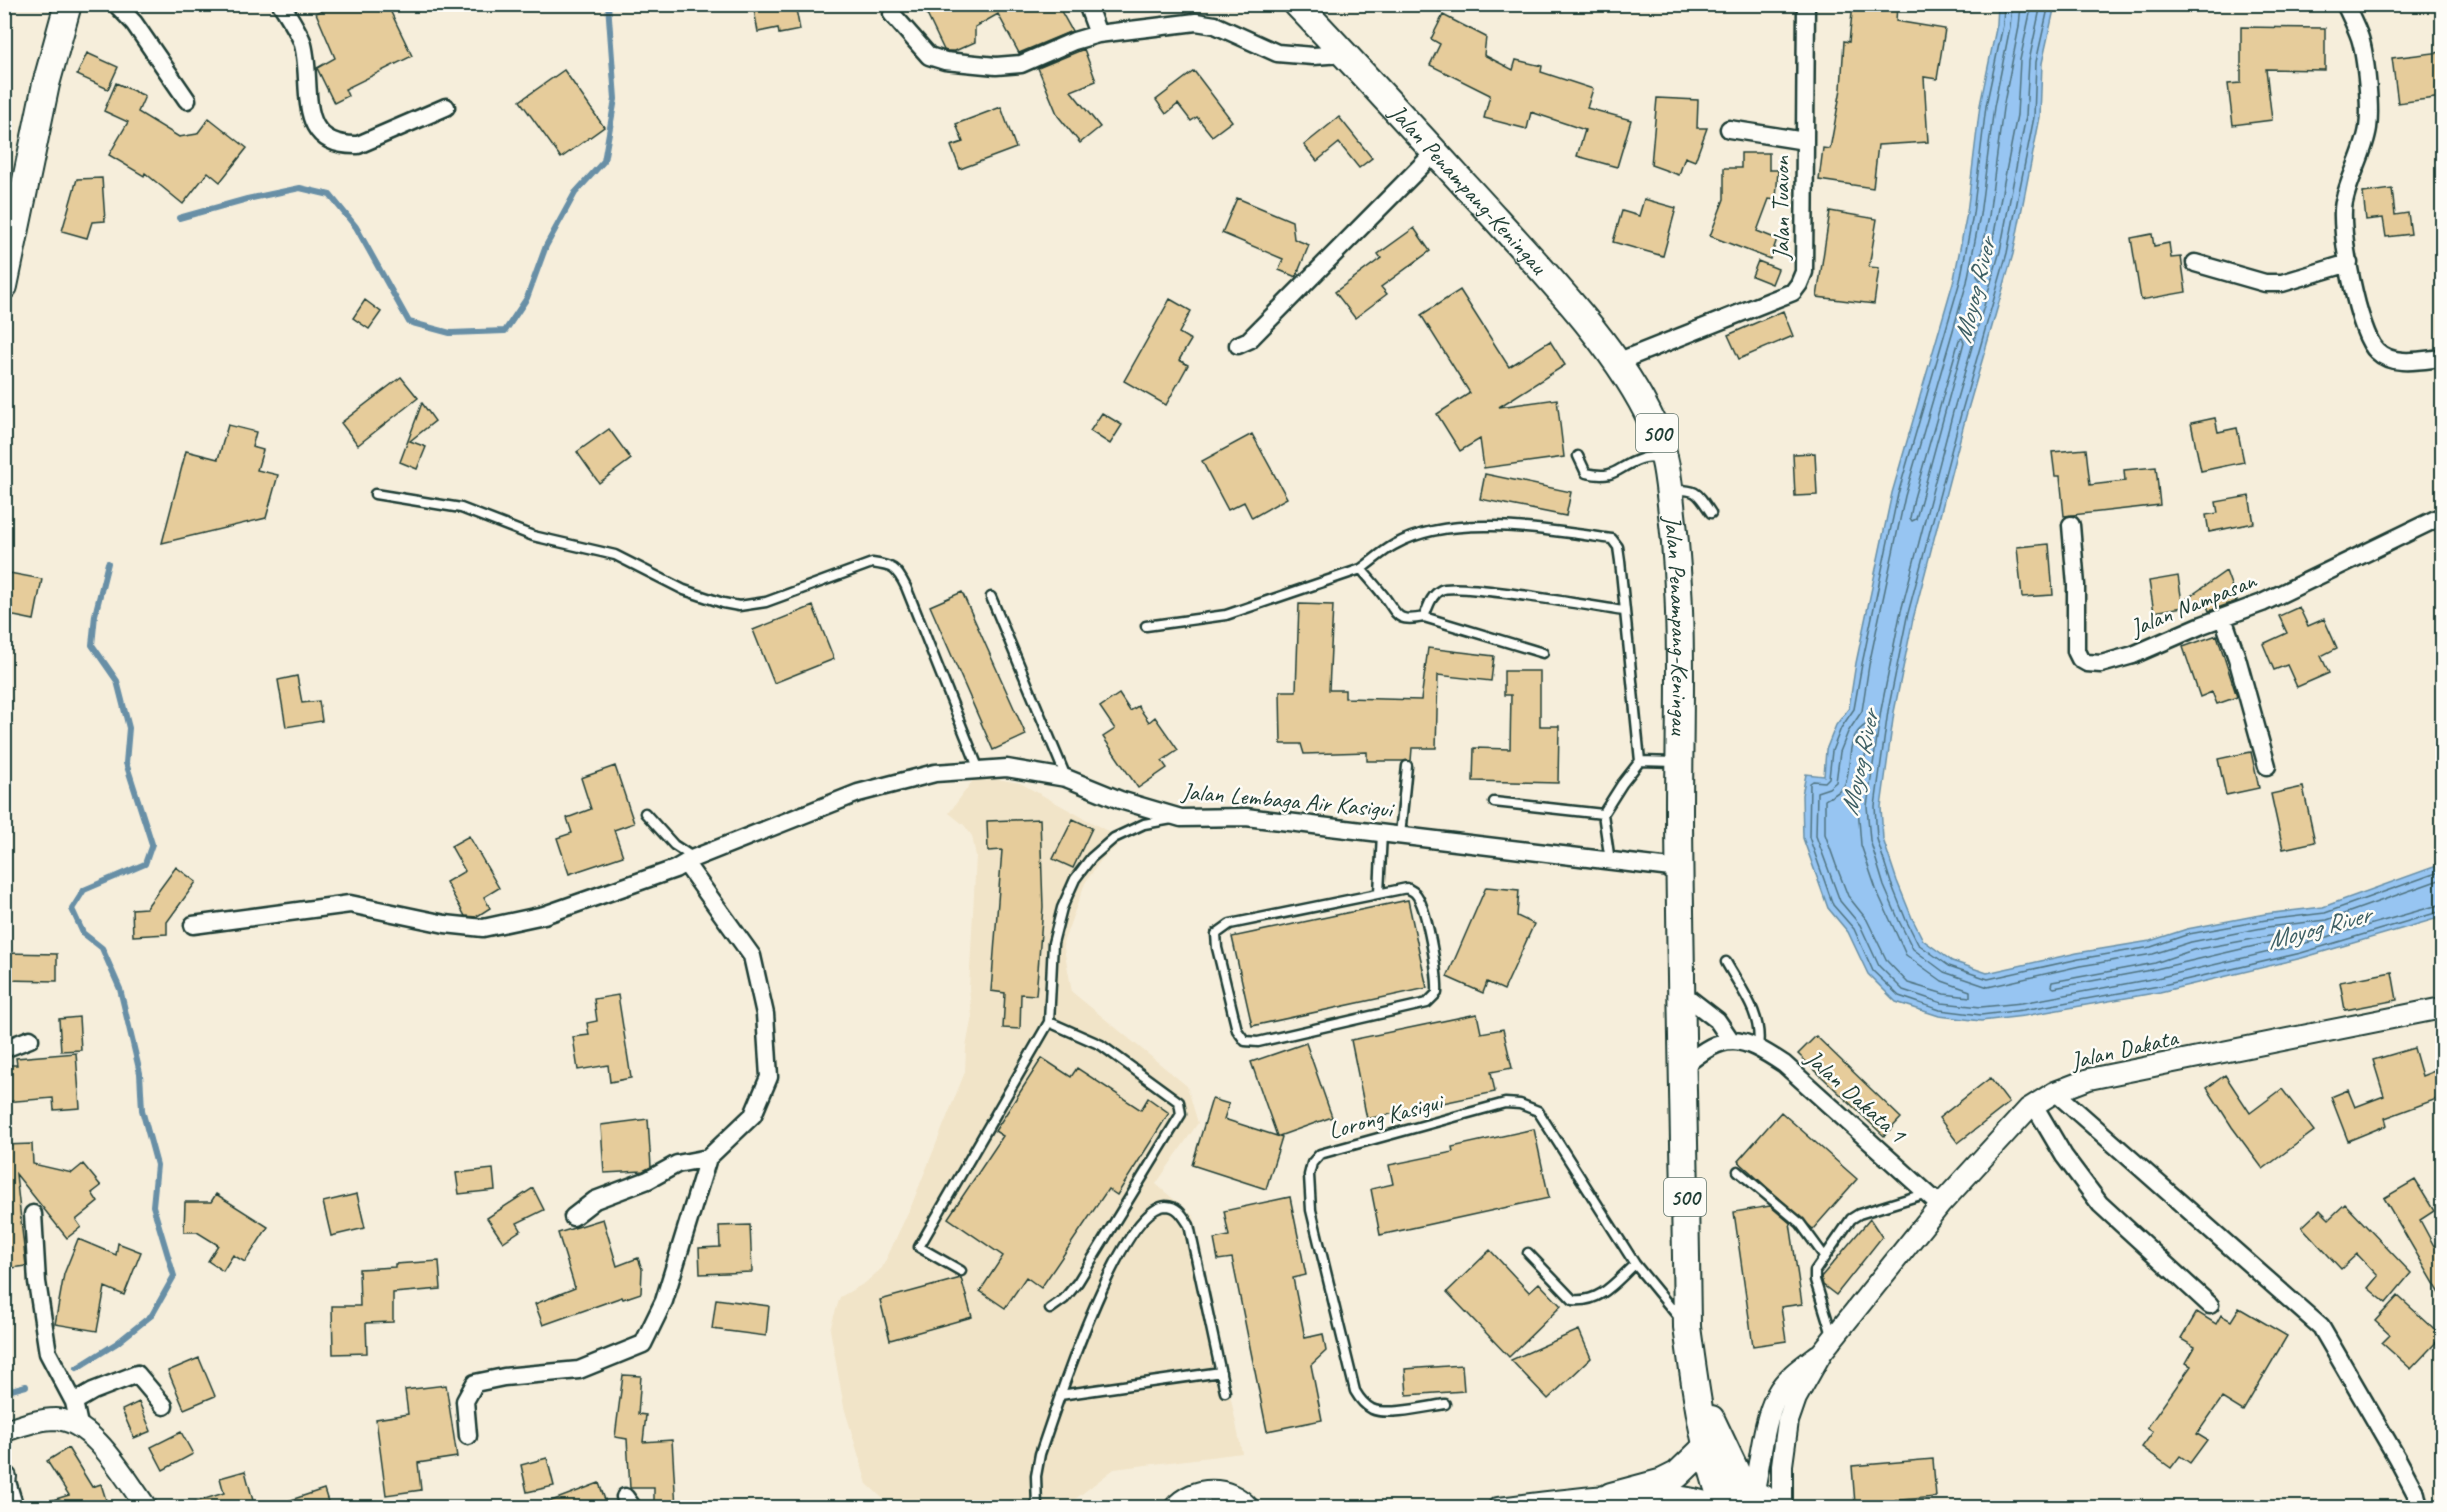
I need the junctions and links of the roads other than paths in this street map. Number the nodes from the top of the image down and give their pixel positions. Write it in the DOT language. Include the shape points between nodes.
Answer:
graph roads {
  1 [pos="68,4"];
  2 [pos="116,4"];
  3 [pos="281,4"];
  4 [pos="1087,4"];
  5 [pos="1297,4"];
  6 [pos="1806,4"];
  7 [pos="2345,4"];
  8 [pos="892,14"];
  9 [pos="1098,34"];
  10 [pos="1343,54"];
  11 [pos="187,100"];
  12 [pos="446,107"];
  13 [pos="1729,129"];
  14 [pos="1805,141"];
  15 [pos="1435,152"];
  16 [pos="10,224"];
  17 [pos="2349,263"];
  18 [pos="2195,264"];
  19 [pos="4,286"];
  20 [pos="1238,345"];
  21 [pos="2442,358"];
  22 [pos="1617,362"];
  23 [pos="1578,456"];
  24 [pos="1664,456"];
  25 [pos="1670,490"];
  26 [pos="375,494"];
  27 [pos="1711,513"];
  28 [pos="2442,516"];
  29 [pos="2071,525"];
  30 [pos="1361,569"];
  31 [pos="991,597"];
  32 [pos="1624,611"];
  33 [pos="1424,617"];
  34 [pos="2223,618"];
  35 [pos="1146,626"];
  36 [pos="1543,653"];
  37 [pos="1640,761"];
  38 [pos="1679,762"];
  39 [pos="1407,766"];
  40 [pos="2267,766"];
  41 [pos="979,770"];
  42 [pos="1066,778"];
  43 [pos="1494,802"];
  44 [pos="645,813"];
  45 [pos="1603,814"];
  46 [pos="1181,818"];
  47 [pos="1382,832"];
  48 [pos="1400,835"];
  49 [pos="690,861"];
  50 [pos="1610,861"];
  51 [pos="1679,869"];
  52 [pos="1379,893"];
  53 [pos="193,926"];
  54 [pos="1726,962"];
  55 [pos="1682,993"];
  56 [pos="2442,1008"];
  57 [pos="1049,1022"];
  58 [pos="30,1038"];
  59 [pos="1730,1039"];
  60 [pos="1758,1047"];
  61 [pos="4,1049"];
  62 [pos="1684,1066"];
  63 [pos="2055,1092"];
  64 [pos="2034,1105"];
  65 [pos="708,1158"];
  66 [pos="1738,1171"];
  67 [pos="1934,1199"];
  68 [pos="33,1214"];
  69 [pos="573,1217"];
  70 [pos="1528,1253"];
  71 [pos="1825,1257"];
  72 [pos="1635,1264"];
  73 [pos="961,1271"];
  74 [pos="2210,1305"];
  75 [pos="1050,1309"];
  76 [pos="1687,1327"];
  77 [pos="1828,1345"];
  78 [pos="1221,1372"];
  79 [pos="1694,1381"];
  80 [pos="1225,1392"];
  81 [pos="1060,1395"];
  82 [pos="74,1402"];
  83 [pos="1445,1404"];
  84 [pos="164,1406"];
  85 [pos="79,1425"];
  86 [pos="4,1431"];
  87 [pos="468,1437"];
  88 [pos="1706,1447"];
  89 [pos="1782,1465"];
  90 [pos="1760,1466"];
  91 [pos="5,1475"];
  92 [pos="1751,1493"];
  93 [pos="1611,1496"];
  94 [pos="1717,1504"];
  95 [pos="15,1508"];
  96 [pos="147,1508"];
  97 [pos="1037,1508"];
  98 [pos="1174,1508"];
  99 [pos="1249,1508"];
  100 [pos="1498,1508"];
  101 [pos="1658,1508"];
  102 [pos="1775,1508"];
  103 [pos="1782,1508"];
  104 [pos="2419,1508"];
  1 -- 16 [label="main road"];
  2 -- 11 [label="street" via="134,23"];
  3 -- 12 [label="street" via="302,42 312,120 322,134 346,145 358,145"];
  4 -- 9 [label="street"];
  5 -- 10 [label="main road, Jalan Penampang-Keningau / 500"];
  6 -- 14 [label="street, Jalan Tuavon"];
  7 -- 17 [label="street" via="2364,57 2368,117 2364,144 2344,202 2342,222"];
  8 -- 9 [label="street" via="929,56 965,63 1021,64"];
  9 -- 10 [label="street" via="1196,22 1215,26 1277,53"];
  10 -- 15 [label="main road, Jalan Penampang-Keningau / 500"];
  13 -- 14 [label="street"];
  14 -- 22 [label="street, Jalan Tuavon" via="1804,272 1793,292"];
  15 -- 20 [label="street" via="1249,339"];
  15 -- 22 [label="main road, Jalan Penampang-Keningau / 500" via="1542,270"];
  16 -- 19 [label="main road"];
  17 -- 18 [label="street" via="2282,283 2265,283"];
  17 -- 21 [label="street" via="2368,339 2377,352 2402,361"];
  22 -- 24 [label="main road, Jalan Penampang-Keningau / 500" via="1654,424"];
  23 -- 24 [label="lane" via="1586,473 1600,476 1617,473 1641,458"];
  24 -- 25 [label="main road, Jalan Penampang-Keningau / 500"];
  25 -- 27 [label="lane" via="1691,489"];
  25 -- 38 [label="main road, Jalan Penampang-Keningau / 500" via="1678,577"];
  26 -- 41 [label="lane" via="461,508 533,536 615,555 684,590 739,606 766,602 872,563 890,566 899,572 906,586"];
  28 -- 34 [label="street, Jalan Nampasan"];
  29 -- 34 [label="street, Jalan Nampasan" via="2076,651 2087,663 2101,664 2133,655"];
  30 -- 32 [label="lane" via="1396,544 1436,529 1524,526 1612,539 1618,547"];
  30 -- 33 [label="lane" via="1391,610 1410,620"];
  30 -- 35 [label="lane" via="1226,615"];
  31 -- 42 [label="lane"];
  32 -- 33 [label="lane" via="1504,593 1442,589 1433,596"];
  32 -- 37 [label="lane"];
  33 -- 36 [label="lane"];
  34 -- 40 [label="street"];
  37 -- 38 [label="lane"];
  37 -- 45 [label="lane"];
  38 -- 51 [label="main road, Jalan Penampang-Keningau / 500"];
  39 -- 48 [label="lane"];
  41 -- 42 [label="street, Jalan Lembaga Air Kasigui" via="1007,768"];
  41 -- 49 [label="street, Jalan Lembaga Air Kasigui" via="935,773 858,793"];
  42 -- 46 [label="street, Jalan Lembaga Air Kasigui" via="1120,800"];
  43 -- 45 [label="lane"];
  44 -- 49 [label="lane"];
  45 -- 50 [label="lane"];
  46 -- 47 [label="street, Jalan Lembaga Air Kasigui" via="1245,817"];
  46 -- 57 [label="lane" via="1144,824 1114,838 1075,879 1053,943"];
  47 -- 48 [label="street, Jalan Lembaga Air Kasigui"];
  47 -- 52 [label="lane"];
  48 -- 50 [label="street, Jalan Lembaga Air Kasigui"];
  49 -- 53 [label="street, Jalan Lembaga Air Kasigui" via="544,915 483,928 350,904"];
  49 -- 65 [label="street" via="752,956 765,1014 769,1077 753,1115"];
  50 -- 51 [label="street, Jalan Lembaga Air Kasigui"];
  51 -- 55 [label="main road, Jalan Penampang-Keningau / 500"];
  52 -- 52 [label="lane" via="1407,888 1416,893 1423,907 1438,976 1437,993 1427,1003 1258,1042 1245,1041 1237,1030 1216,934 1230,924"];
  54 -- 60 [label="lane" via="1757,1018"];
  55 -- 59 [label="street" via="1717,1020"];
  55 -- 62 [label="main road, Jalan Penampang-Keningau / 500"];
  56 -- 63 [label="street, Jalan Dakata" via="2089,1079"];
  57 -- 73 [label="lane" via="919,1247"];
  57 -- 75 [label="lane" via="1101,1045 1179,1102 1181,1114 1078,1282"];
  58 -- 61 [label="street"];
  59 -- 60 [label="street, Jalan Dakata 1"];
  59 -- 62 [label="street" via="1705,1048"];
  60 -- 67 [label="street, Jalan Dakata 1" via="1784,1064"];
  62 -- 76 [label="main road, Jalan Penampang-Keningau / 500"];
  63 -- 64 [label="street, Jalan Dakata"];
  63 -- 104 [label="street" via="2320,1328 2397,1458"];
  64 -- 67 [label="street, Jalan Dakata"];
  64 -- 74 [label="street" via="2064,1156 2100,1204"];
  65 -- 69 [label="street" via="677,1164 595,1200"];
  65 -- 87 [label="street" via="664,1301 643,1344 579,1371 475,1383 465,1401"];
  66 -- 71 [label="lane" via="1800,1223"];
  67 -- 71 [label="lane" via="1859,1214 1851,1219"];
  67 -- 77 [label="street, Jalan Dakata"];
  68 -- 82 [label="street" via="37,1282 48,1353"];
  70 -- 72 [label="lane" via="1573,1300 1582,1301 1600,1296"];
  71 -- 77 [label="lane" via="1815,1271 1815,1280"];
  72 -- 76 [label="lane, Lorong Kasigui"];
  72 -- 83 [label="lane, Lorong Kasigui" via="1531,1106 1505,1103 1320,1154 1309,1175 1311,1210 1355,1391 1362,1402 1382,1412"];
  76 -- 79 [label="main road, Jalan Penampang-Keningau / 500"];
  77 -- 89 [label="street, Jalan Dakata" via="1796,1398 1788,1421"];
  77 -- 90 [label="street, Jalan Dakata" via="1793,1374 1778,1393"];
  78 -- 80 [label="lane"];
  78 -- 81 [label="lane"];
  78 -- 81 [label="lane" via="1189,1225 1180,1211 1164,1206 1143,1217 1109,1273"];
  79 -- 88 [label="main road, Jalan Penampang-Keningau / 500"];
  79 -- 92 [label="main road, Jalan Penampang-Keningau / 500" via="1738,1476"];
  81 -- 97 [label="lane" via="1035,1476"];
  82 -- 84 [label="street" via="137,1374"];
  82 -- 85 [label="street"];
  85 -- 86 [label="street" via="58,1419"];
  85 -- 96 [label="street" via="99,1444"];
  88 -- 93 [label="main road" via="1677,1475"];
  88 -- 94 [label="main road, Jalan Penampang-Keningau / 500"];
  89 -- 90 [label="street"];
  89 -- 103 [label="street, Jalan Dakata"];
  90 -- 92 [label="street, Jalan Dakata"];
  91 -- 95 [label="street"];
  92 -- 94 [label="main road" via="1730,1496"];
  92 -- 102 [label="main road, 500"];
  93 -- 94 [label="street" via="1684,1496"];
  93 -- 100 [label="street"];
  93 -- 101 [label="street"];
  98 -- 99 [label="street" via="1189,1495 1204,1490 1220,1490"];
}
